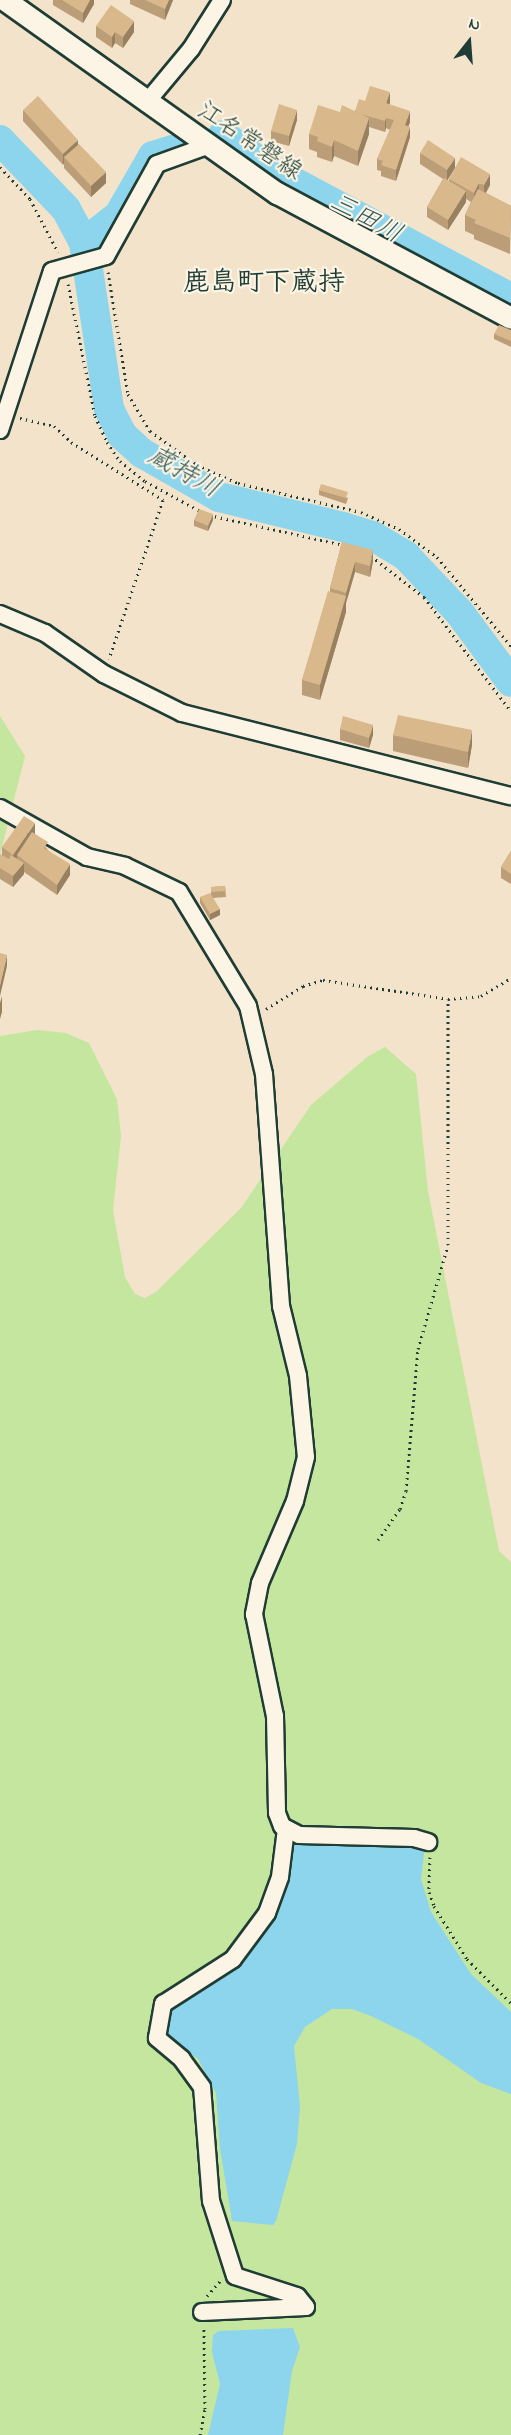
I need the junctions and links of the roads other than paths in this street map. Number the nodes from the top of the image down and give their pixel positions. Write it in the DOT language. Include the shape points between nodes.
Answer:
graph roads {
  1 [pos="5,0"];
  2 [pos="222,0"];
  3 [pos="146,103"];
  4 [pos="207,146"];
  5 [pos="511,318"];
  6 [pos="2,422"];
  7 [pos="0,614"];
  8 [pos="511,796"];
  9 [pos="0,808"];
  10 [pos="286,1828"];
  11 [pos="428,1842"];
  12 [pos="202,2312"];
  1 -- 3 [label="main road, 江名常磐線"];
  2 -- 3 [label="street" via="191,49"];
  3 -- 4 [label="main road, 江名常磐線"];
  4 -- 5 [label="main road, 江名常磐線" via="277,193"];
  4 -- 6 [label="street" via="157,164 106,256 52,271"];
  7 -- 8 [label="street" via="45,633 104,674 182,713"];
  9 -- 10 [label="street" via="87,857 125,866 178,892 209,947 237,985 253,1020 264,1074 281,1306 298,1376 306,1457 295,1501 260,1583 254,1614 274,1716 277,1813"];
  10 -- 11 [label="street" via="299,1835 414,1838"];
  10 -- 12 [label="street" via="280,1877 267,1912 233,1959 163,2004 157,2038 182,2059 202,2087 211,2201 232,2268 242,2279 297,2296 306,2307"];
}
